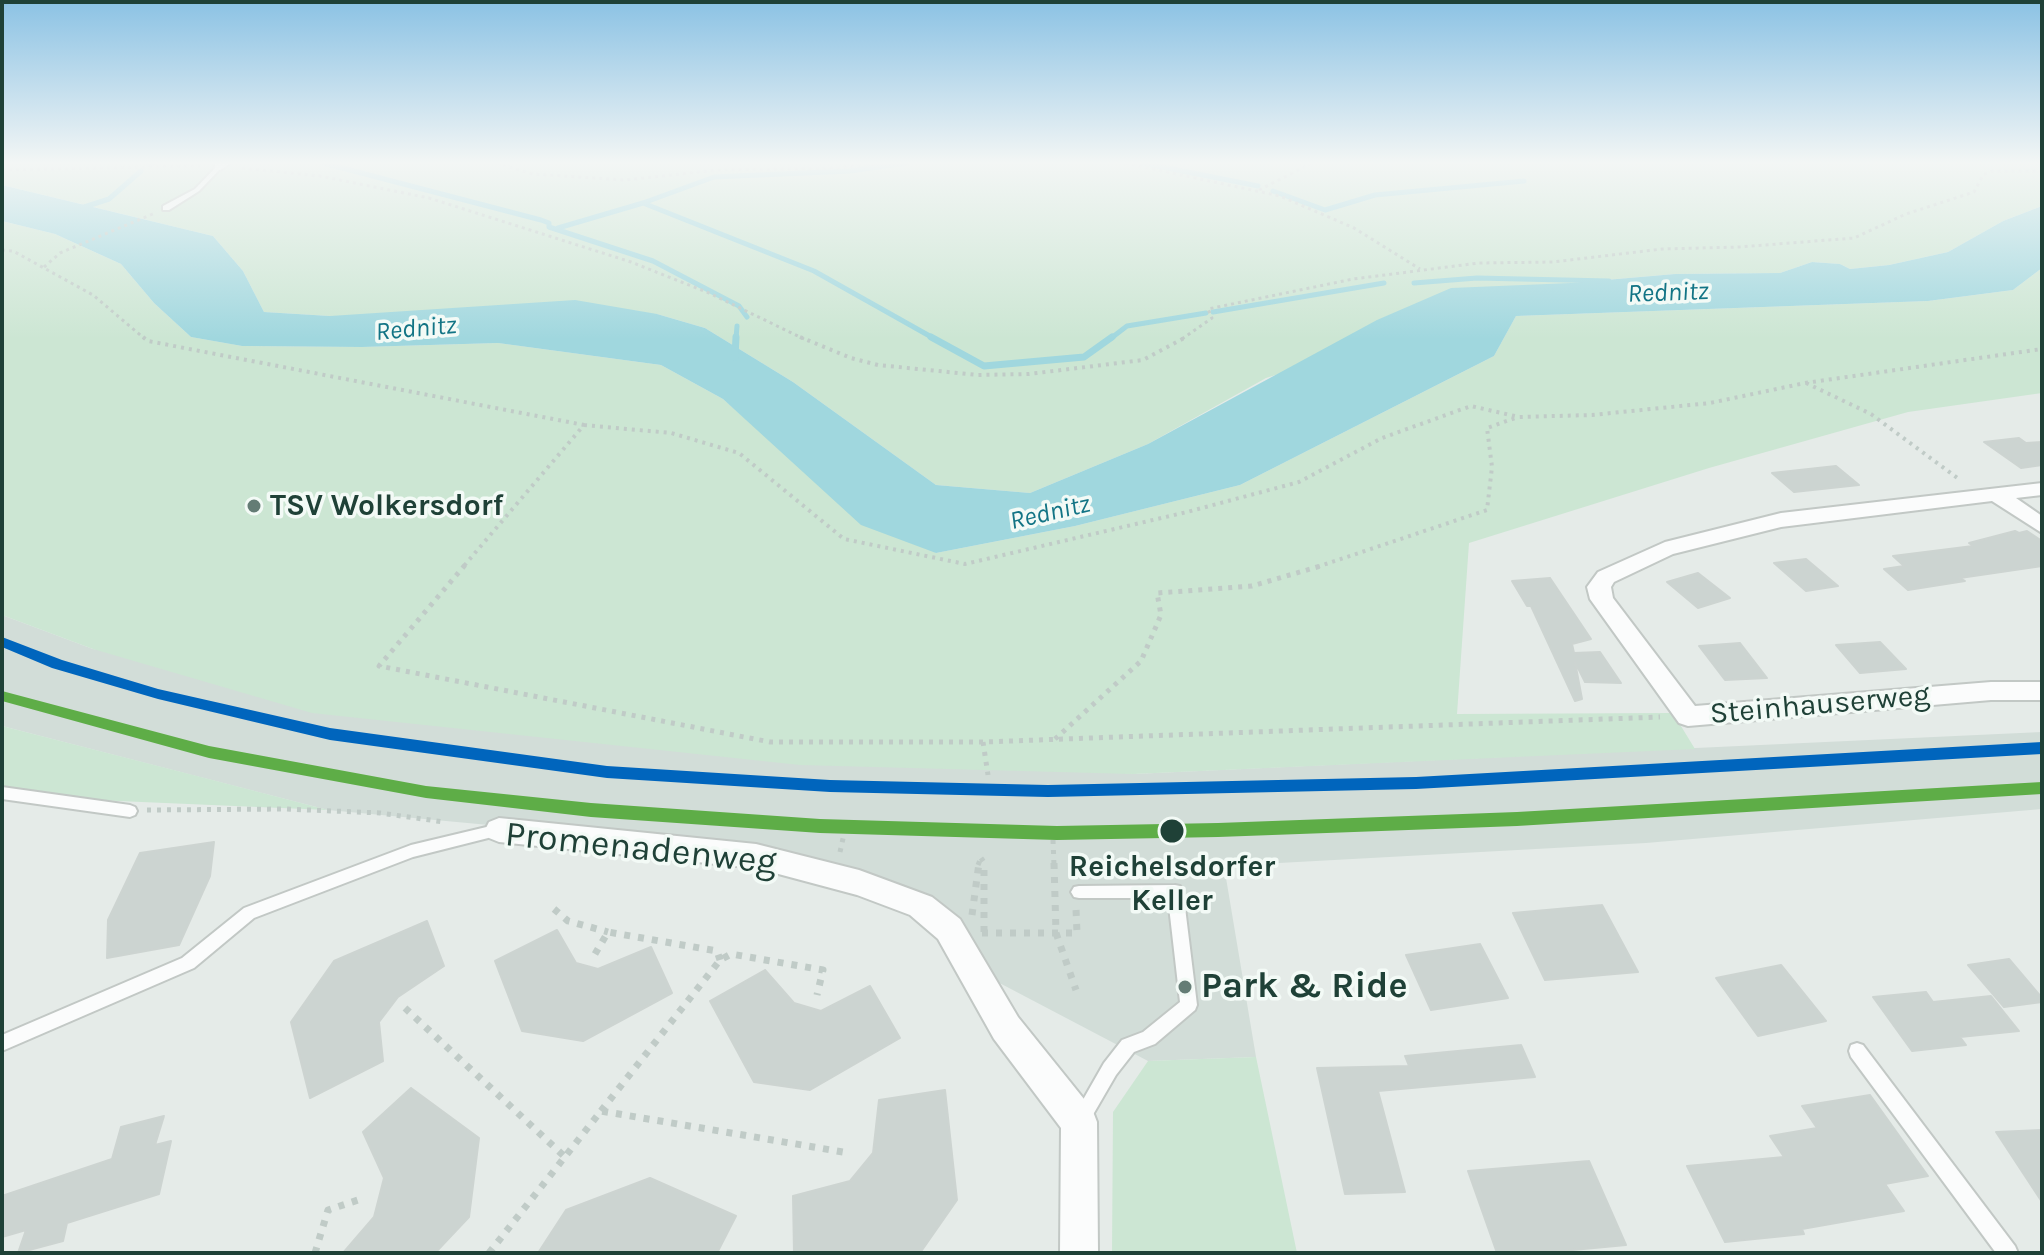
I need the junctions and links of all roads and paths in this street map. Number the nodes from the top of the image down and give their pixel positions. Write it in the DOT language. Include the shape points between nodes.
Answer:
graph roads {
  1 [pos="136,222"];
  2 [pos="503,222"];
  3 [pos="1339,222"];
  4 [pos="1890,222"];
  5 [pos="2,250"];
  6 [pos="44,267"];
  7 [pos="1421,269"];
  8 [pos="2042,349"];
  9 [pos="1805,383"];
  10 [pos="1519,417"];
  11 [pos="584,425"];
  12 [pos="2042,489"];
  13 [pos="1988,495"];
  14 [pos="2042,526"];
  15 [pos="2042,691"];
  16 [pos="1688,716"];
  17 [pos="1054,739"];
  18 [pos="983,742"];
  19 [pos="988,775"];
  20 [pos="2,793"];
  21 [pos="130,811"];
  22 [pos="454,824"];
  23 [pos="499,830"];
  24 [pos="844,834"];
  25 [pos="1053,840"];
  26 [pos="841,847"];
  27 [pos="1079,892"];
  28 [pos="554,909"];
  29 [pos="972,913"];
  30 [pos="608,932"];
  31 [pos="1056,933"];
  32 [pos="595,954"];
  33 [pos="720,960"];
  34 [pos="1076,990"];
  35 [pos="817,995"];
  36 [pos="405,1008"];
  37 [pos="2,1043"];
  38 [pos="1857,1051"];
  39 [pos="601,1111"];
  40 [pos="1079,1122"];
  41 [pos="849,1153"];
  42 [pos="565,1157"];
  43 [pos="361,1199"];
  44 [pos="315,1253"];
  45 [pos="489,1253"];
  46 [pos="1079,1253"];
  47 [pos="2008,1253"];
  1 -- 6 [label="path" via="60,253"];
  2 -- 7 [label="path" via="631,262 851,358 928,372 1029,374 1143,360 1200,329 1212,318 1208,309"];
  3 -- 7 [label="path"];
  4 -- 7 [label="path" via="1854,238"];
  5 -- 6 [label="path"];
  6 -- 11 [label="path" via="93,295 148,341"];
  8 -- 9 [label="path"];
  9 -- 10 [label="path" via="1710,403"];
  9 -- 13 [label="path" via="1871,414"];
  10 -- 11 [label="path" via="1471,406 1382,438 1299,482 965,564 844,539 739,453 671,433"];
  10 -- 17 [label="path" via="1487,428 1492,467 1487,510 1252,586 1157,593 1161,615 1141,661"];
  11 -- 18 [label="path" via="379,666 770,742"];
  12 -- 13 [label="street, Steinhauserweg"];
  13 -- 14 [label="street"];
  13 -- 16 [label="street, Steinhauserweg" via="1781,520 1665,549 1606,577 1599,587 1602,599"];
  15 -- 16 [label="street, Steinhauserweg"];
  16 -- 17 [label="path"];
  17 -- 18 [label="path"];
  18 -- 19 [label="path"];
  20 -- 21 [label="lane"];
  21 -- 22 [label="path" via="286,809 380,813"];
  23 -- 37 [label="lane, Promenadenweg" via="411,851 249,913 188,963"];
  23 -- 40 [label="street, Promenadenweg" via="756,856 859,883 921,906 949,929 1006,1028"];
  24 -- 26 [label="path"];
  25 -- 31 [label="path"];
  27 -- 31 [label="path" via="1077,933"];
  27 -- 40 [label="lane" via="1175,891 1189,1005 1149,1038 1128,1046"];
  28 -- 30 [label="path" via="568,921"];
  29 -- 31 [label="path" via="981,858 986,866 984,933"];
  30 -- 32 [label="path"];
  30 -- 33 [label="path" via="717,951"];
  31 -- 34 [label="path"];
  33 -- 35 [label="path" via="731,954 823,970"];
  33 -- 39 [label="path"];
  36 -- 42 [label="path"];
  38 -- 47 [label="lane"];
  39 -- 41 [label="path"];
  39 -- 42 [label="path"];
  40 -- 46 [label="street"];
  42 -- 45 [label="path"];
  43 -- 44 [label="path" via="328,1210"];
}
